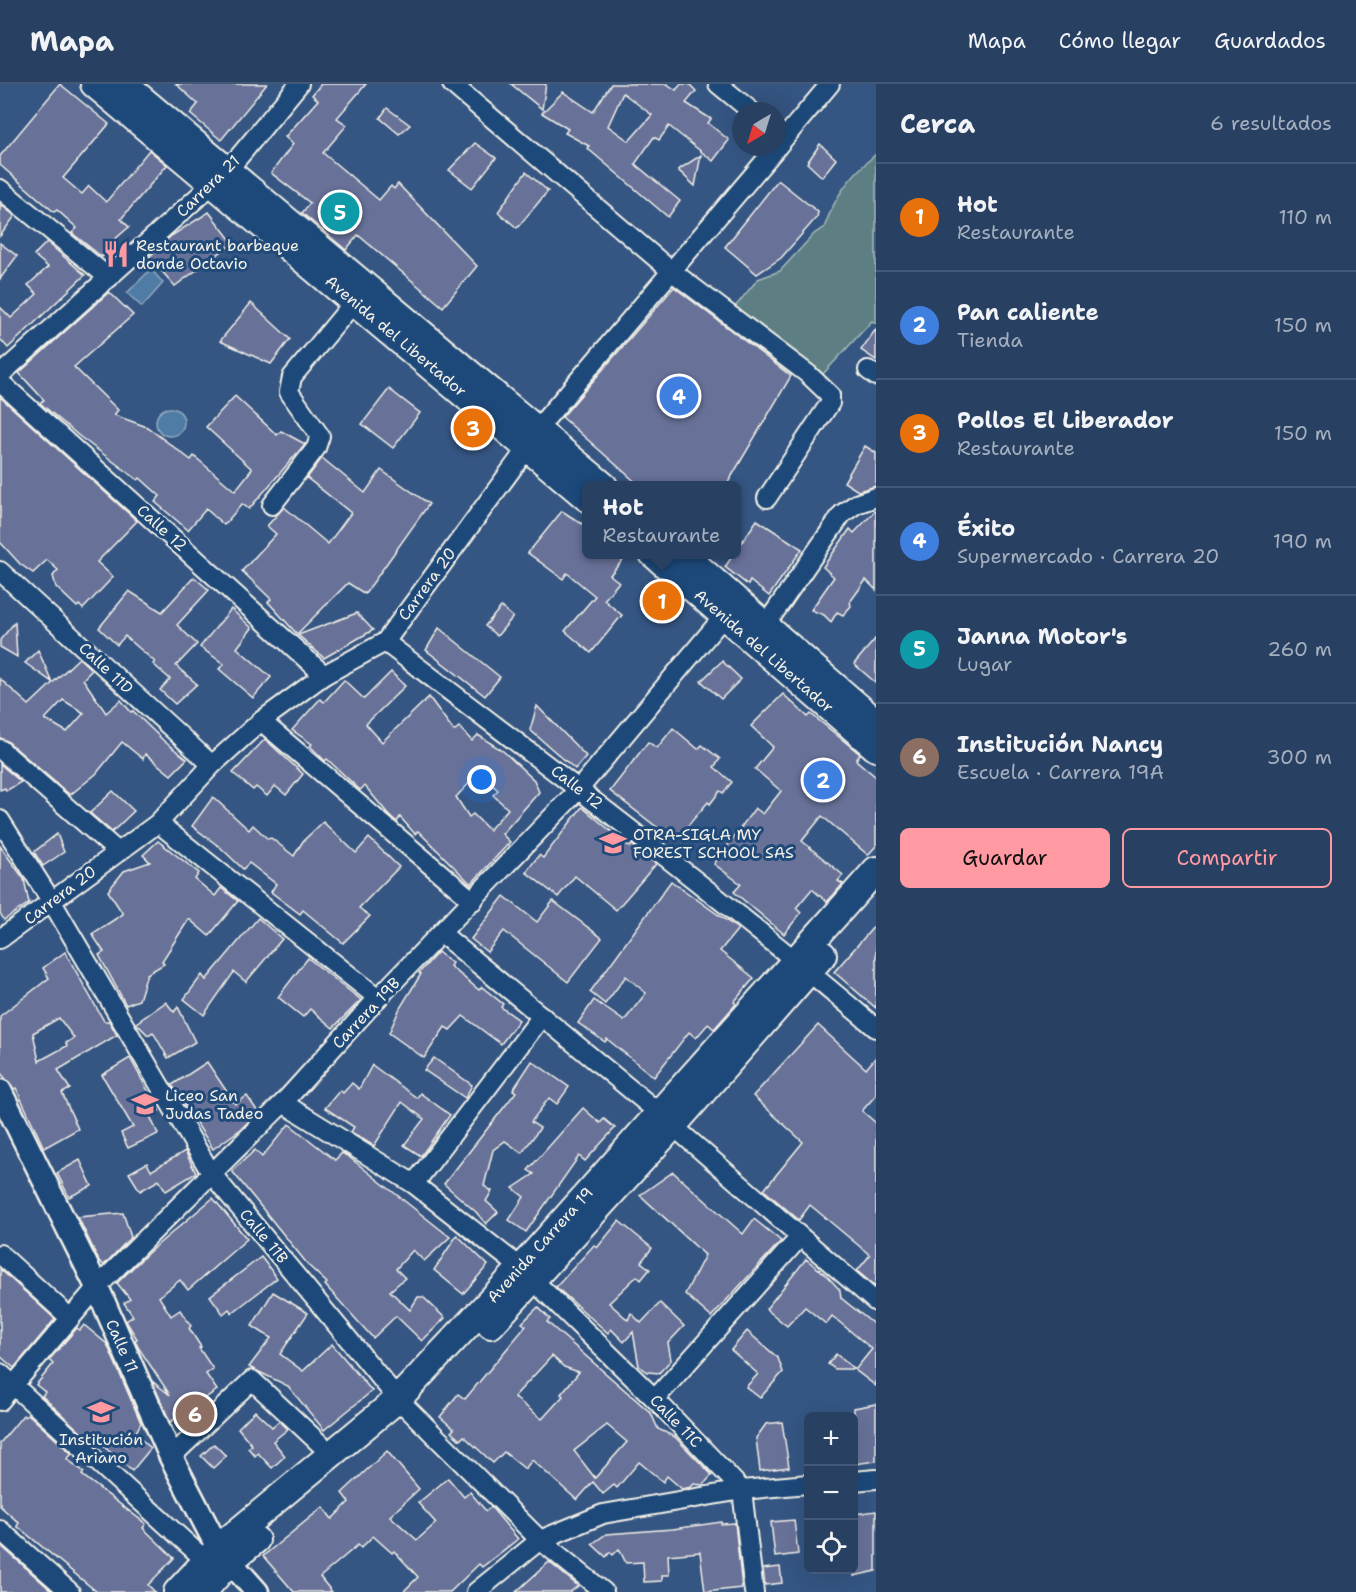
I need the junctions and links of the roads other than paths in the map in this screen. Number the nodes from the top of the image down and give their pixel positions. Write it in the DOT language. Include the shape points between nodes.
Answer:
graph roads {
  1 [pos="94,84"];
  2 [pos="124,84"];
  3 [pos="299,84"];
  4 [pos="452,84"];
  5 [pos="718,84"];
  6 [pos="830,84"];
  7 [pos="740,102"];
  8 [pos="786,133"];
  9 [pos="766,156"];
  10 [pos="221,177"];
  11 [pos="0,189"];
  12 [pos="670,270"];
  13 [pos="109,278"];
  14 [pos="355,301"];
  15 [pos="0,375"];
  16 [pos="0,382"];
  17 [pos="533,437"];
  18 [pos="597,481"];
  19 [pos="582,492"];
  20 [pos="767,498"];
  21 [pos="876,498"];
  22 [pos="272,505"];
  23 [pos="658,559"];
  24 [pos="688,559"];
  25 [pos="0,571"];
  26 [pos="724,616"];
  27 [pos="765,626"];
  28 [pos="385,642"];
  29 [pos="324,675"];
  30 [pos="261,721"];
  31 [pos="876,722"];
  32 [pos="876,748"];
  33 [pos="0,749"];
  34 [pos="212,765"];
  35 [pos="579,789"];
  36 [pos="0,820"];
  37 [pos="158,823"];
  38 [pos="117,851"];
  39 [pos="876,870"];
  40 [pos="876,896"];
  41 [pos="473,901"];
  42 [pos="52,902"];
  43 [pos="442,934"];
  44 [pos="0,939"];
  45 [pos="802,965"];
  46 [pos="378,998"];
  47 [pos="542,1016"];
  48 [pos="876,1028"];
  49 [pos="0,1091"];
  50 [pos="283,1103"];
  51 [pos="666,1119"];
  52 [pos="211,1173"];
  53 [pos="414,1184"];
  54 [pos="800,1237"];
  55 [pos="0,1254"];
  56 [pos="527,1275"];
  57 [pos="97,1287"];
  58 [pos="876,1302"];
  59 [pos="69,1317"];
  60 [pos="0,1372"];
  61 [pos="14,1385"];
  62 [pos="655,1399"];
  63 [pos="0,1401"];
  64 [pos="404,1405"];
  65 [pos="333,1456"];
  66 [pos="171,1457"];
  67 [pos="876,1479"];
  68 [pos="858,1481"];
  69 [pos="804,1484"];
  70 [pos="742,1490"];
  71 [pos="0,1530"];
  72 [pos="540,1540"];
  73 [pos="218,1556"];
  74 [pos="205,1591"];
  75 [pos="70,1592"];
  76 [pos="177,1592"];
  77 [pos="256,1592"];
  78 [pos="476,1592"];
  79 [pos="604,1592"];
  80 [pos="754,1592"];
  1 -- 10 [label="main road, Avenida del Libertador"];
  2 -- 10 [label="main road, Avenida del Libertador"];
  3 -- 10 [label="street, Carrera 21"];
  4 -- 12 [label="street"];
  5 -- 7 [label="street"];
  6 -- 8 [label="street, Carrera 20"];
  9 -- 12 [label="street, Carrera 20"];
  10 -- 13 [label="street, Carrera 21"];
  10 -- 14 [label="main road, Avenida del Libertador"];
  10 -- 17 [label="main road, Avenida del Libertador"];
  11 -- 13 [label="street"];
  12 -- 17 [label="street, Carrera 20"];
  12 -- 20 [label="street" via="808,374 830,395 830,403"];
  13 -- 15 [label="street, Carrera 21"];
  14 -- 17 [label="main road, Avenida del Libertador"];
  14 -- 22 [label="street" via="292,377 289,392 320,436 316,448"];
  16 -- 29 [label="street, Calle 12"];
  17 -- 18 [label="main road, Avenida del Libertador"];
  17 -- 19 [label="main road, Avenida del Libertador"];
  17 -- 28 [label="street, Carrera 20"];
  21 -- 27 [label="street" via="856,504 842,514"];
  23 -- 26 [label="main road, Avenida del Libertador"];
  24 -- 27 [label="main road, Avenida del Libertador"];
  25 -- 34 [label="street, Calle 11D"];
  26 -- 32 [label="main road, Avenida del Libertador"];
  26 -- 35 [label="street, Carrera 19B"];
  27 -- 31 [label="main road, Avenida del Libertador"];
  28 -- 29 [label="street, Carrera 20"];
  28 -- 35 [label="street, Calle 12"];
  29 -- 30 [label="street, Carrera 20"];
  30 -- 34 [label="street, Carrera 20"];
  30 -- 41 [label="street"];
  33 -- 38 [label="street"];
  34 -- 37 [label="street, Carrera 20"];
  35 -- 41 [label="street, Carrera 19B"];
  35 -- 45 [label="street, Calle 12"];
  36 -- 42 [label="street, Calle 11B"];
  37 -- 38 [label="street, Carrera 20"];
  37 -- 46 [label="street"];
  38 -- 42 [label="street, Carrera 20"];
  39 -- 45 [label="main road, Avenida Carrera 19"];
  40 -- 45 [label="main road, Avenida Carrera 19"];
  41 -- 43 [label="street, Carrera 19B"];
  42 -- 44 [label="street, Carrera 20"];
  42 -- 52 [label="street, Calle 11B"];
  43 -- 46 [label="street, Carrera 19B"];
  43 -- 47 [label="street"];
  45 -- 48 [label="street, Calle 12"];
  45 -- 51 [label="main road, Avenida Carrera 19"];
  46 -- 50 [label="street, Carrera 19B"];
  47 -- 51 [label="street"];
  47 -- 53 [label="street"];
  49 -- 57 [label="street, Calle 11"];
  50 -- 52 [label="street, Carrera 19B"];
  50 -- 53 [label="street, Calle 11C"];
  51 -- 54 [label="street"];
  51 -- 56 [label="main road, Avenida Carrera 19"];
  52 -- 57 [label="street, Carrera 19B"];
  52 -- 64 [label="street, Calle 11B"];
  53 -- 56 [label="street, Calle 11C"];
  54 -- 58 [label="street"];
  54 -- 62 [label="street"];
  55 -- 59 [label="street"];
  56 -- 62 [label="street, Calle 11C"];
  56 -- 64 [label="main road, Avenida Carrera 19"];
  57 -- 59 [label="street, Carrera 19B"];
  57 -- 66 [label="street, Calle 11"];
  59 -- 61 [label="street, Carrera 19B"];
  60 -- 61 [label="street"];
  61 -- 63 [label="street, Carrera 19B"];
  61 -- 73 [label="street"];
  62 -- 70 [label="street, Calle 11C"];
  64 -- 65 [label="main road, Avenida Carrera 19"];
  64 -- 72 [label="street, Calle 11B"];
  64 -- 73 [label="main road, Avenida Carrera 19"];
  65 -- 66 [label="street" via="252,1380"];
  65 -- 73 [label="main road, Avenida Carrera 19"];
  66 -- 73 [label="street, Calle 11"];
  67 -- 68 [label="street"];
  69 -- 70 [label="street"];
  70 -- 72 [label="street" via="603,1514"];
  70 -- 80 [label="street"];
  71 -- 75 [label="street"];
  72 -- 78 [label="street"];
  72 -- 79 [label="street, Calle 11B"];
  73 -- 74 [label="main road, Avenida Carrera 19"];
  73 -- 76 [label="main road, Avenida Carrera 19"];
  73 -- 77 [label="street, Calle 11"];
}
